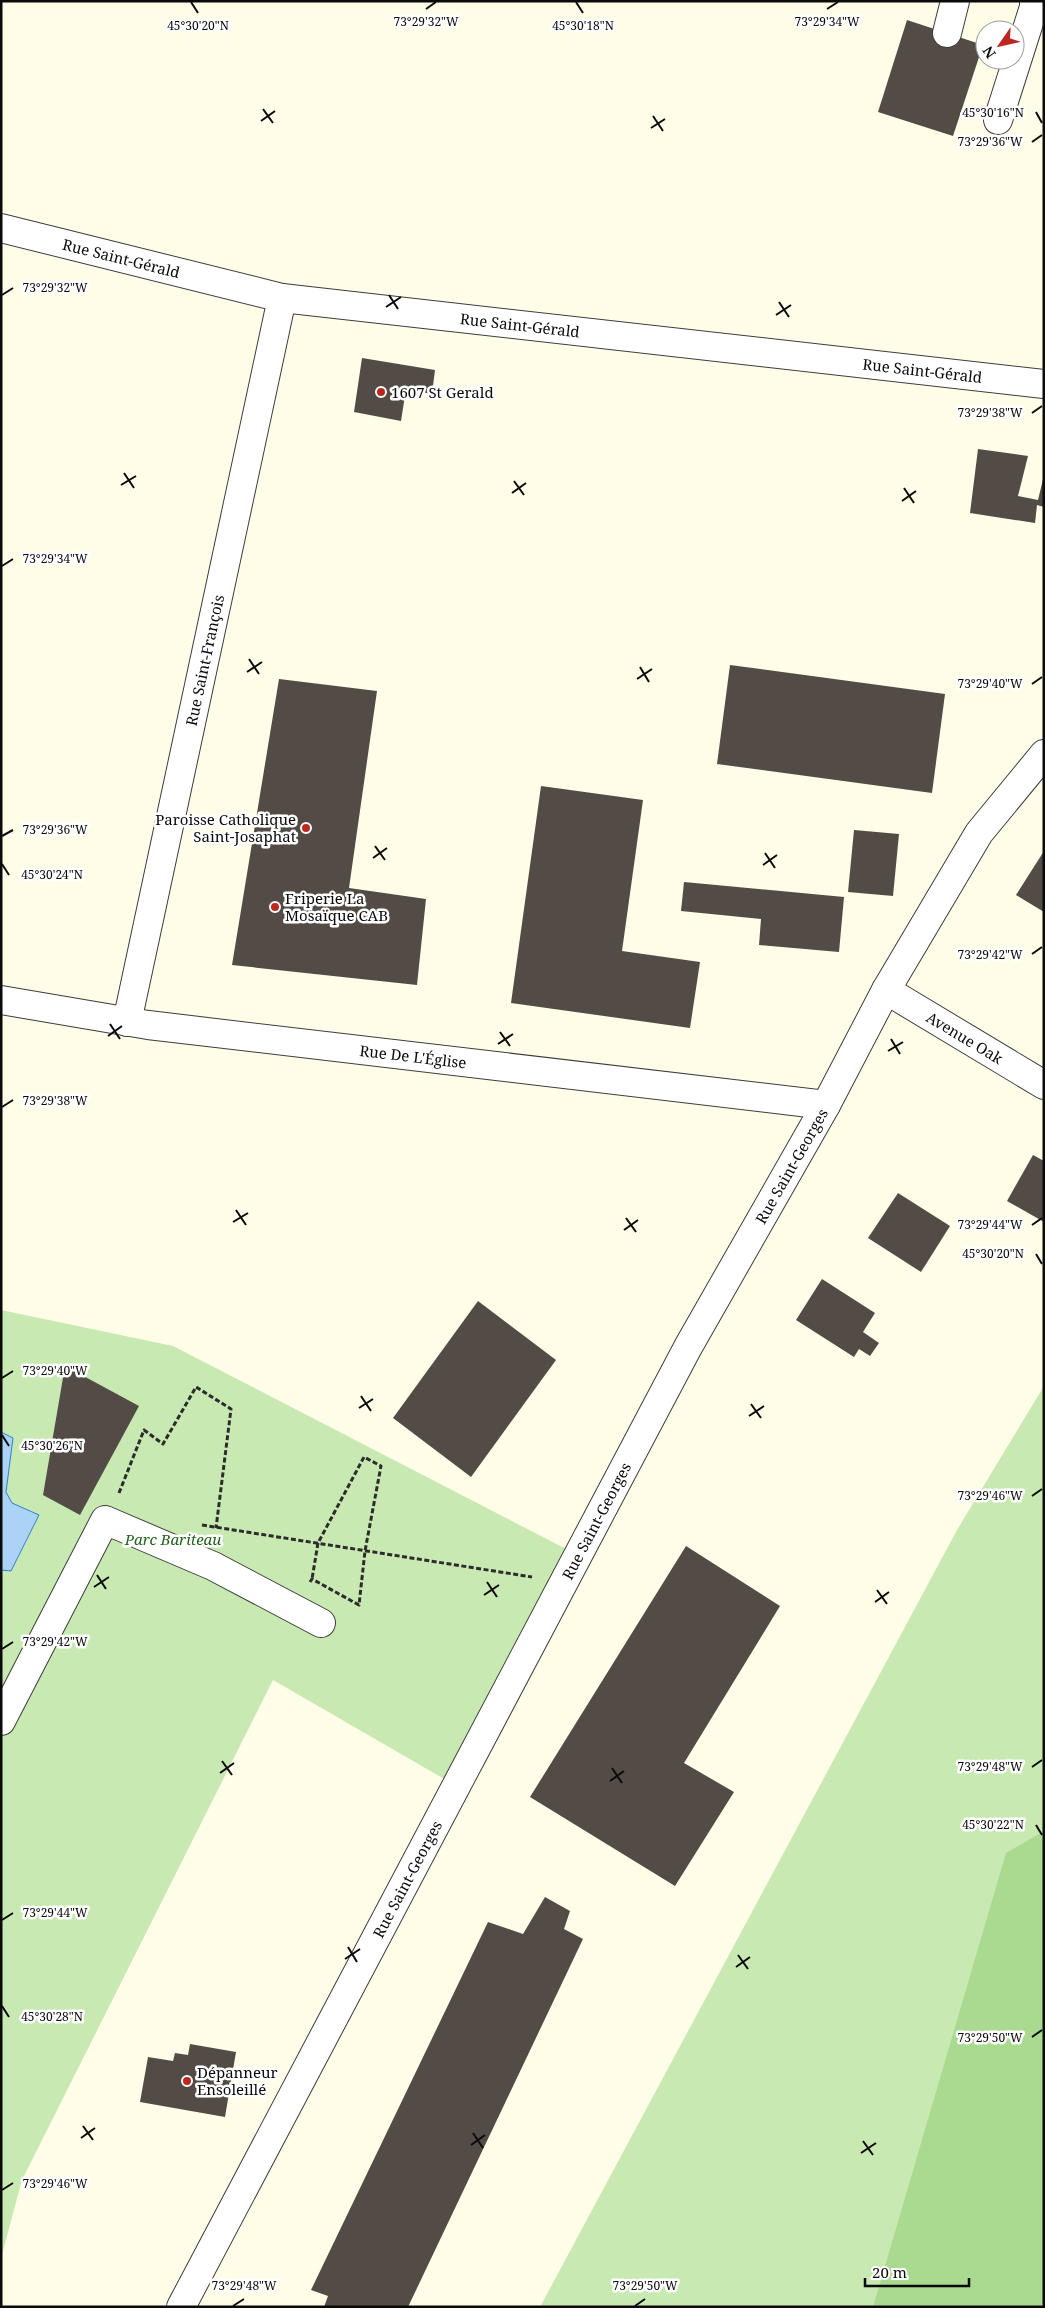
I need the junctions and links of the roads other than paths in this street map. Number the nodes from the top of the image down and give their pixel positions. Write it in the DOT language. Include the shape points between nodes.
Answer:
graph roads {
  1 [pos="956,1"];
  2 [pos="1034,1"];
  3 [pos="947,33"];
  4 [pos="998,120"];
  5 [pos="1,228"];
  6 [pos="282,298"];
  7 [pos="1044,384"];
  8 [pos="1044,754"];
  9 [pos="886,990"];
  10 [pos="1,1000"];
  11 [pos="127,1022"];
  12 [pos="1044,1085"];
  13 [pos="826,1105"];
  14 [pos="322,1623"];
  15 [pos="1,1721"];
  16 [pos="181,2307"];
  1 -- 3 [label="street"];
  2 -- 4 [label="street"];
  5 -- 6 [label="street, Rue Saint-Gérald"];
  6 -- 7 [label="street, Rue Saint-Gérald"];
  6 -- 11 [label="street, Rue Saint-François"];
  8 -- 9 [label="street, Rue Saint-Georges" via="979,833"];
  9 -- 12 [label="street, Avenue Oak"];
  9 -- 13 [label="street, Rue Saint-Georges"];
  10 -- 11 [label="street, Rue De L'Église"];
  11 -- 13 [label="street, Rue De L'Église"];
  13 -- 16 [label="street, Rue Saint-Georges" via="688,1347"];
  14 -- 15 [label="street" via="213,1566 105,1520"];
}
